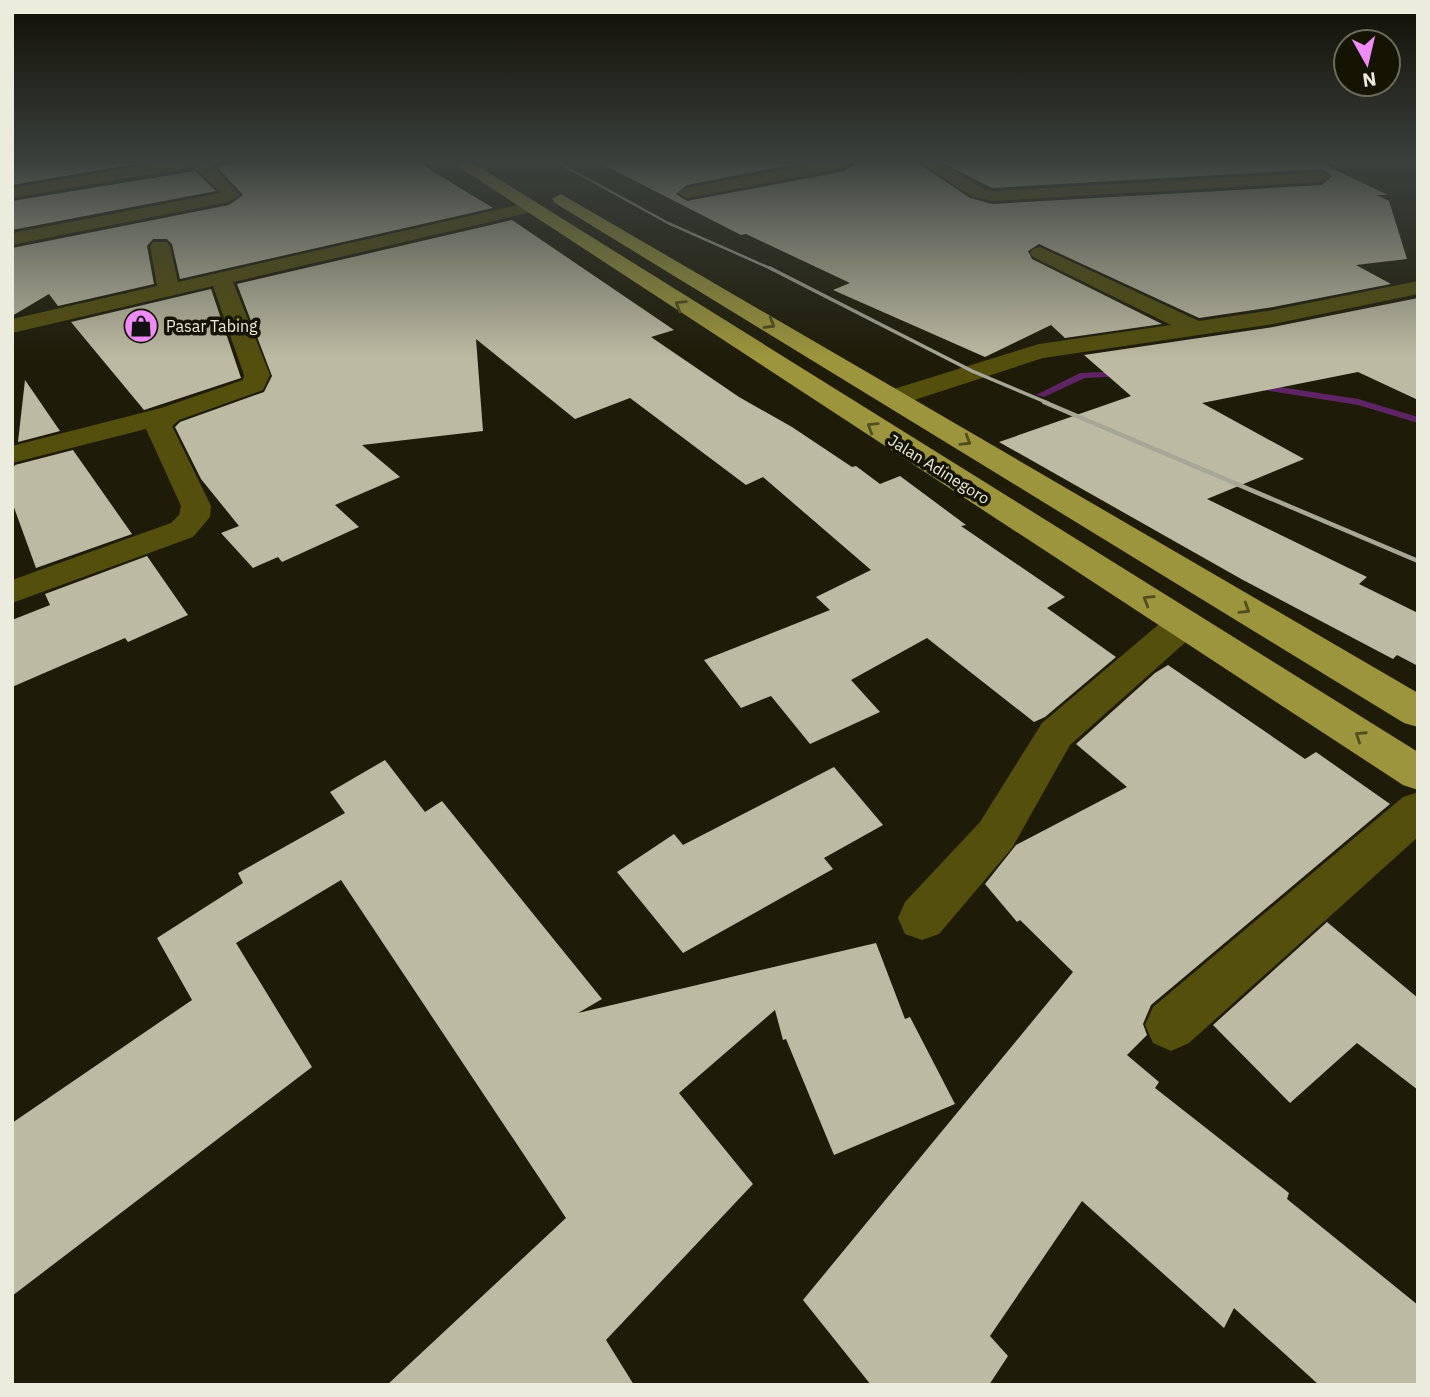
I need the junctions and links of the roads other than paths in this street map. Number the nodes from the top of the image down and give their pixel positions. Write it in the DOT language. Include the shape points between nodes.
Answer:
graph roads {
  1 [pos="68,228"];
  2 [pos="439,228"];
  3 [pos="559,228"];
  4 [pos="610,228"];
  5 [pos="12,239"];
  6 [pos="160,246"];
  7 [pos="1040,253"];
  8 [pos="221,278"];
  9 [pos="1418,287"];
  10 [pos="169,290"];
  11 [pos="12,326"];
  12 [pos="1198,329"];
  13 [pos="893,398"];
  14 [pos="170,414"];
  15 [pos="12,455"];
  16 [pos="12,592"];
  17 [pos="1184,623"];
  18 [pos="1418,712"];
  19 [pos="1418,773"];
  20 [pos="1418,810"];
  21 [pos="922,918"];
  22 [pos="1171,1025"];
  1 -- 5 [label="street"];
  2 -- 8 [label="street"];
  17 -- 3 [label="highway, Jalan Adinegoro, one-way"];
  4 -- 13 [label="highway, one-way"];
  6 -- 10 [label="street"];
  7 -- 12 [label="street"];
  8 -- 10 [label="street"];
  8 -- 14 [label="street" via="257,375 254,385"];
  9 -- 12 [label="street"];
  10 -- 11 [label="street"];
  12 -- 13 [label="street" via="1038,351"];
  13 -- 18 [label="highway, one-way"];
  14 -- 15 [label="street"];
  14 -- 16 [label="street" via="157,424 195,506 191,520 182,530 156,542"];
  19 -- 17 [label="highway, Jalan Adinegoro, one-way"];
  17 -- 21 [label="street" via="1056,734 996,835"];
  20 -- 22 [label="street"];
}
